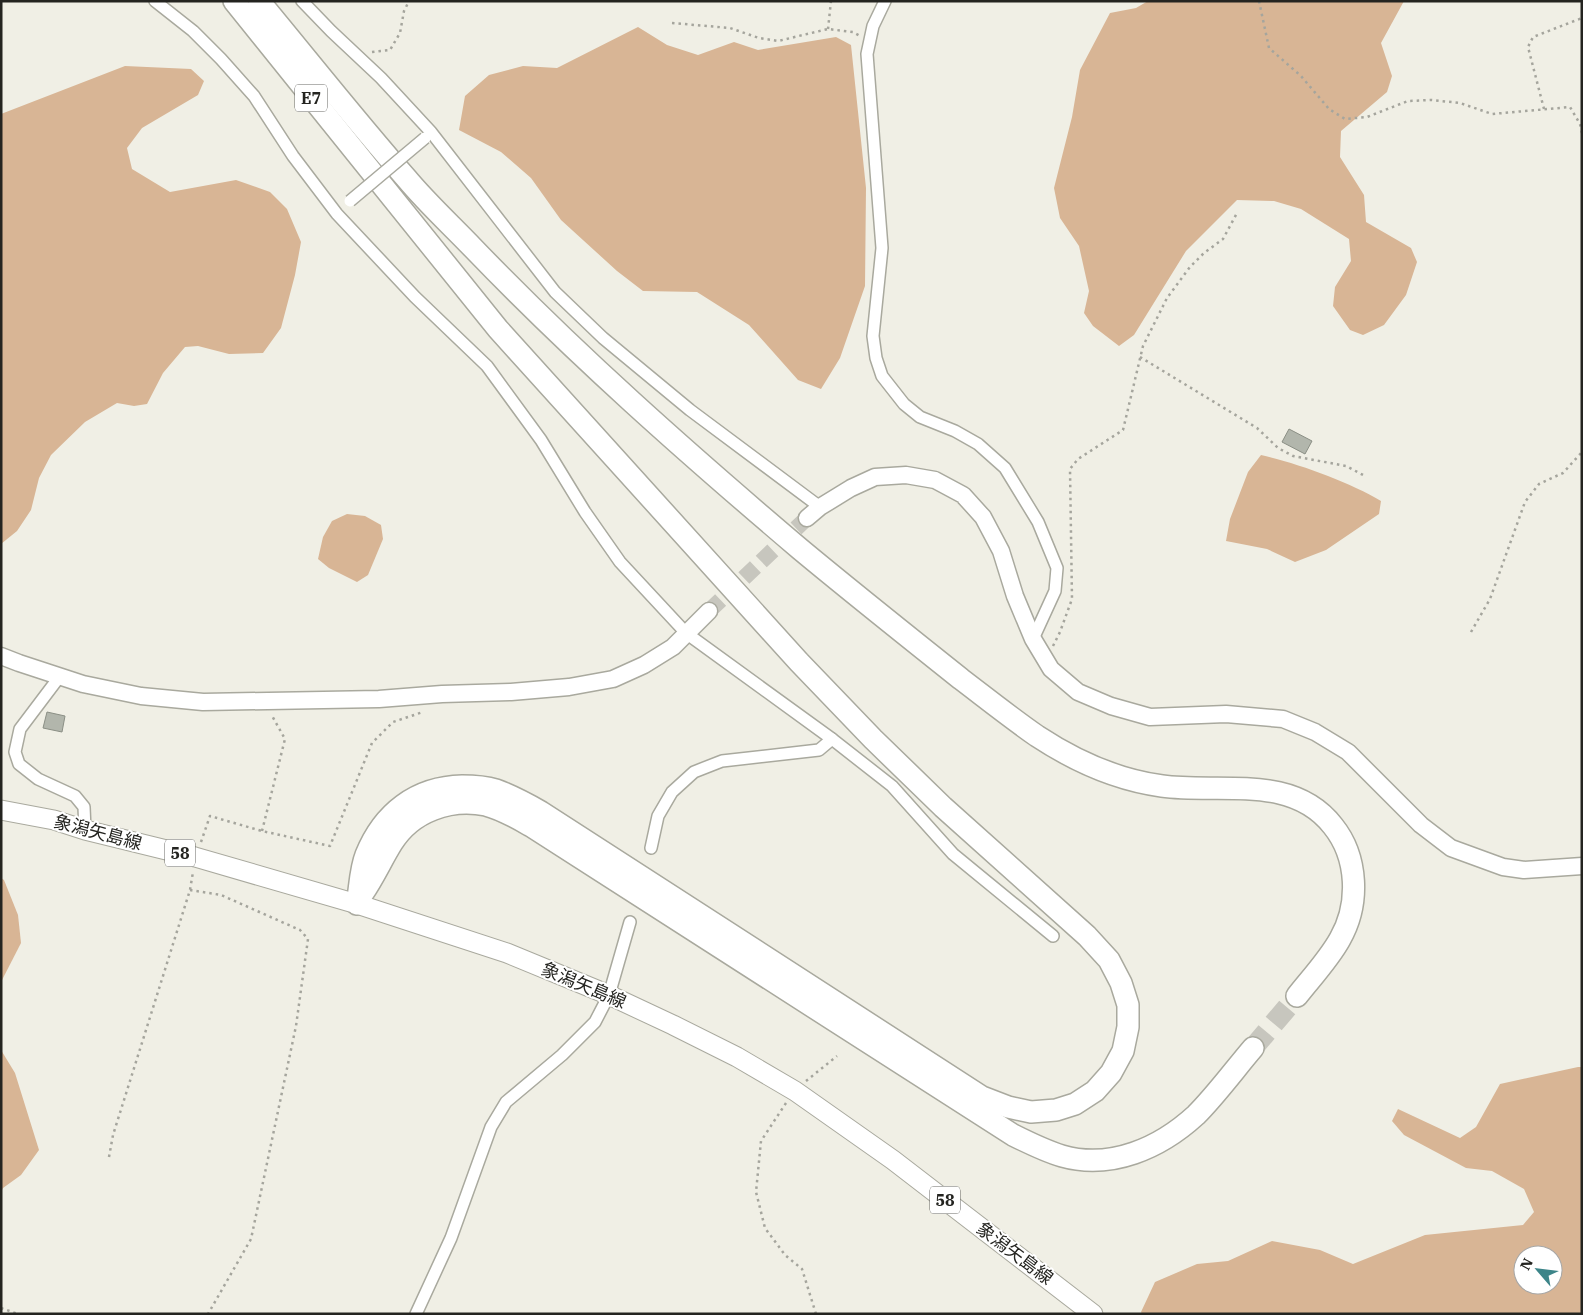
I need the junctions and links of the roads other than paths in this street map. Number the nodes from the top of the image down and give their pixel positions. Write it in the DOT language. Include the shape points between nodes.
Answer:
graph roads {
  1 [pos="155,1"];
  2 [pos="234,1"];
  3 [pos="259,1"];
  4 [pos="302,1"];
  5 [pos="885,1"];
  6 [pos="428,135"];
  7 [pos="336,214"];
  8 [pos="820,507"];
  9 [pos="806,518"];
  10 [pos="710,611"];
  11 [pos="686,633"];
  12 [pos="1033,640"];
  13 [pos="1,656"];
  14 [pos="60,676"];
  15 [pos="832,739"];
  16 [pos="1,810"];
  17 [pos="85,830"];
  18 [pos="650,848"];
  19 [pos="1582,866"];
  20 [pos="357,904"];
  21 [pos="630,922"];
  22 [pos="1053,936"];
  23 [pos="609,995"];
  24 [pos="1297,996"];
  25 [pos="1253,1048"];
  26 [pos="416,1314"];
  27 [pos="1093,1314"];
  1 -- 7 [label="street" via="193,31 247,89"];
  2 -- 20 [label="highway, E7" via="498,330 799,662 943,807 1087,936 1109,960 1122,983 1128,1005 1128,1027 1123,1051 1111,1073 1095,1091 1075,1104 1056,1110 1031,1112 1008,1107 982,1096 541,812 495,790 472,786 426,792 406,802 389,817 376,834 366,857"];
  3 -- 24 [label="highway, E7" via="408,180 518,294 635,406 880,616 1036,735 1094,768 1128,780 1161,786 1272,791 1296,798 1333,825 1345,845 1352,868 1354,890 1350,913 1342,936 1328,958"];
  4 -- 6 [label="street" via="381,78"];
  5 -- 12 [label="street" via="873,26 868,54 882,248 873,336 876,358 882,376 904,404 920,417 978,444 1005,468 1038,522 1057,568 1055,591"];
  6 -- 7 [label="street, bridge"];
  6 -- 8 [label="street" via="555,292 603,338 690,410"];
  7 -- 11 [label="street" via="487,366 541,440 620,562"];
  8 -- 9 [label="street"];
  8 -- 12 [label="street" via="875,477 906,475 935,480 962,495 983,517 1001,551"];
  10 -- 11 [label="street"];
  11 -- 14 [label="street" via="673,647 613,679 511,692 379,699 203,702 141,696"];
  11 -- 15 [label="street"];
  12 -- 19 [label="street" via="1051,669 1078,692 1111,706 1150,717 1226,714 1283,719 1314,732 1348,752 1421,825 1451,848 1503,867 1524,870"];
  13 -- 14 [label="street"];
  14 -- 17 [label="street" via="20,729 15,752 19,764 38,779 75,796 84,807"];
  15 -- 18 [label="street" via="819,750 722,762 694,772 672,792 658,816"];
  15 -- 22 [label="street" via="892,786 953,854"];
  16 -- 17 [label="main road, 象潟矢島線 / 58" via="54,820"];
  17 -- 20 [label="main road, 象潟矢島線 / 58" via="196,857"];
  20 -- 23 [label="main road, 象潟矢島線 / 58" via="507,953"];
  20 -- 25 [label="highway" via="393,842 407,825 425,812 445,804 467,802 488,805 531,826 1013,1135 1064,1157 1118,1158 1146,1149 1173,1134 1197,1114"];
  21 -- 23 [label="street"];
  23 -- 26 [label="street" via="595,1022 501,1110 491,1127 451,1238"];
  23 -- 27 [label="main road, 象潟矢島線 / 58" via="737,1057 795,1091 893,1160"];
}
